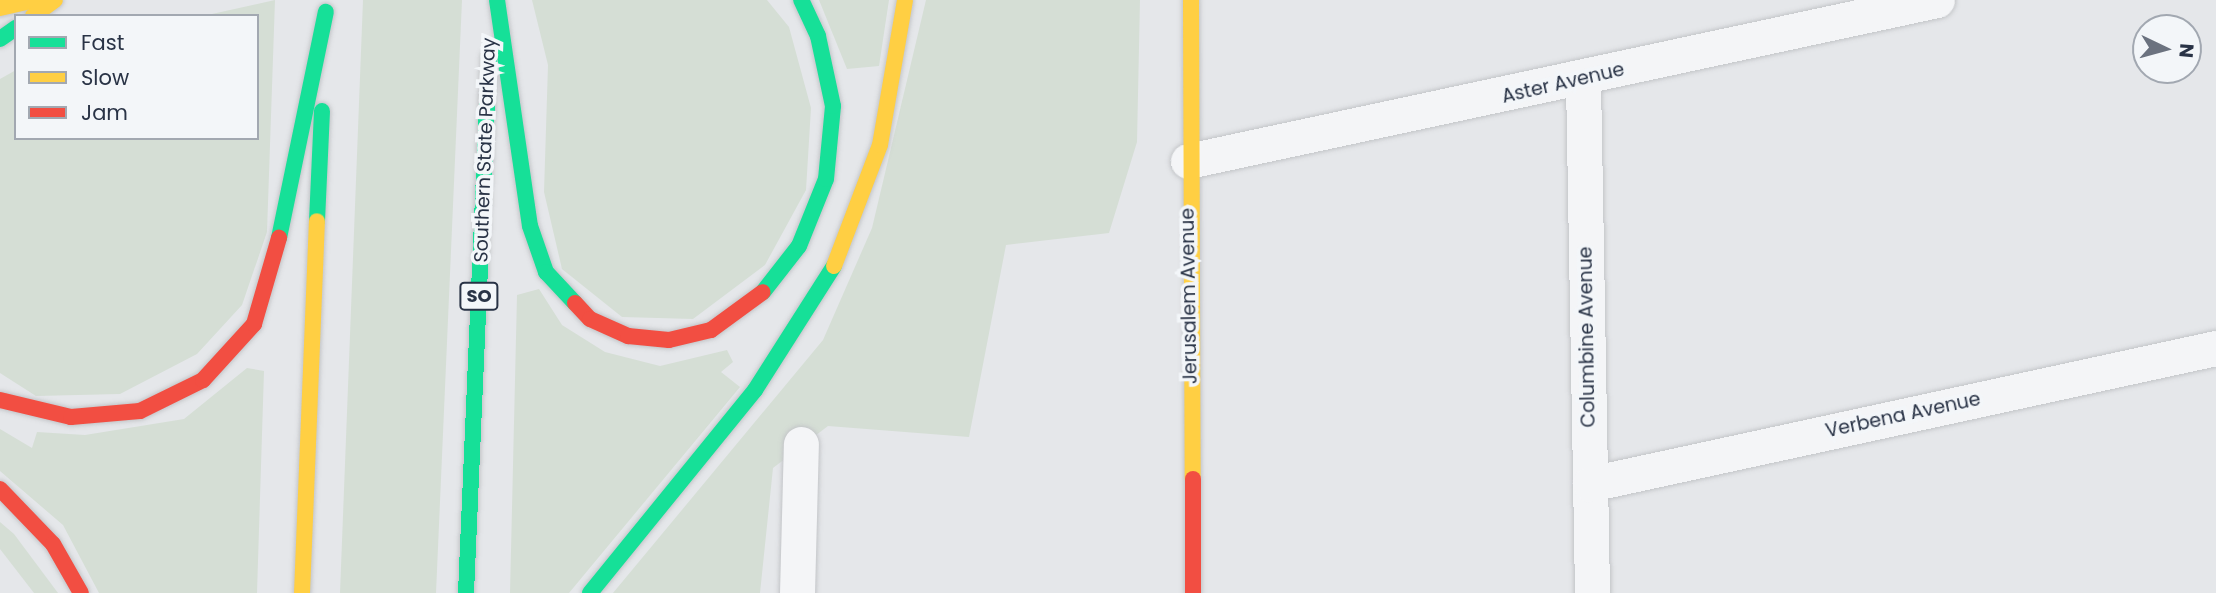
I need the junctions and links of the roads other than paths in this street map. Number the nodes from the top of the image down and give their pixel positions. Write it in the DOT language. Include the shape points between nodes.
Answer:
graph roads {
  1 [pos="35,0"];
  2 [pos="55,0"];
  3 [pos="491,0"];
  4 [pos="497,0"];
  5 [pos="802,0"];
  6 [pos="905,0"];
  7 [pos="1185,0"];
  8 [pos="1191,0"];
  9 [pos="1937,0"];
  10 [pos="326,6"];
  11 [pos="0,8"];
  12 [pos="36,14"];
  13 [pos="1188,22"];
  14 [pos="1583,80"];
  15 [pos="1188,161"];
  16 [pos="2216,348"];
  17 [pos="0,400"];
  18 [pos="800,444"];
  19 [pos="1590,484"];
  20 [pos="0,489"];
  21 [pos="81,593"];
  22 [pos="302,593"];
  23 [pos="466,593"];
  24 [pos="590,593"];
  25 [pos="797,593"];
  26 [pos="1192,593"];
  27 [pos="1592,593"];
  1 -- 11 [label="main road"];
  2 -- 12 [label="main road"];
  3 -- 23 [label="main road, Southern State Parkway / SO"];
  4 -- 5 [label="main road" via="530,226 546,272 590,319 628,336 668,340 711,330 758,299 799,246 815,212 828,168 833,106 818,36"];
  6 -- 24 [label="main road" via="880,145 830,276 755,390"];
  7 -- 13 [label="main road"];
  8 -- 13 [label="main road, Jerusalem Avenue"];
  9 -- 14 [label="street, Aster Avenue"];
  10 -- 17 [label="main road" via="272,272 254,324 240,345 203,380 140,411 71,417"];
  10 -- 22 [label="main road"];
  13 -- 15 [label="main road, Jerusalem Avenue"];
  14 -- 15 [label="street, Aster Avenue"];
  14 -- 19 [label="street, Columbine Avenue"];
  15 -- 26 [label="main road, Jerusalem Avenue"];
  16 -- 19 [label="street, Verbena Avenue"];
  18 -- 25 [label="street"];
  19 -- 27 [label="street, Columbine Avenue"];
  20 -- 21 [label="main road" via="53,544"];
}
